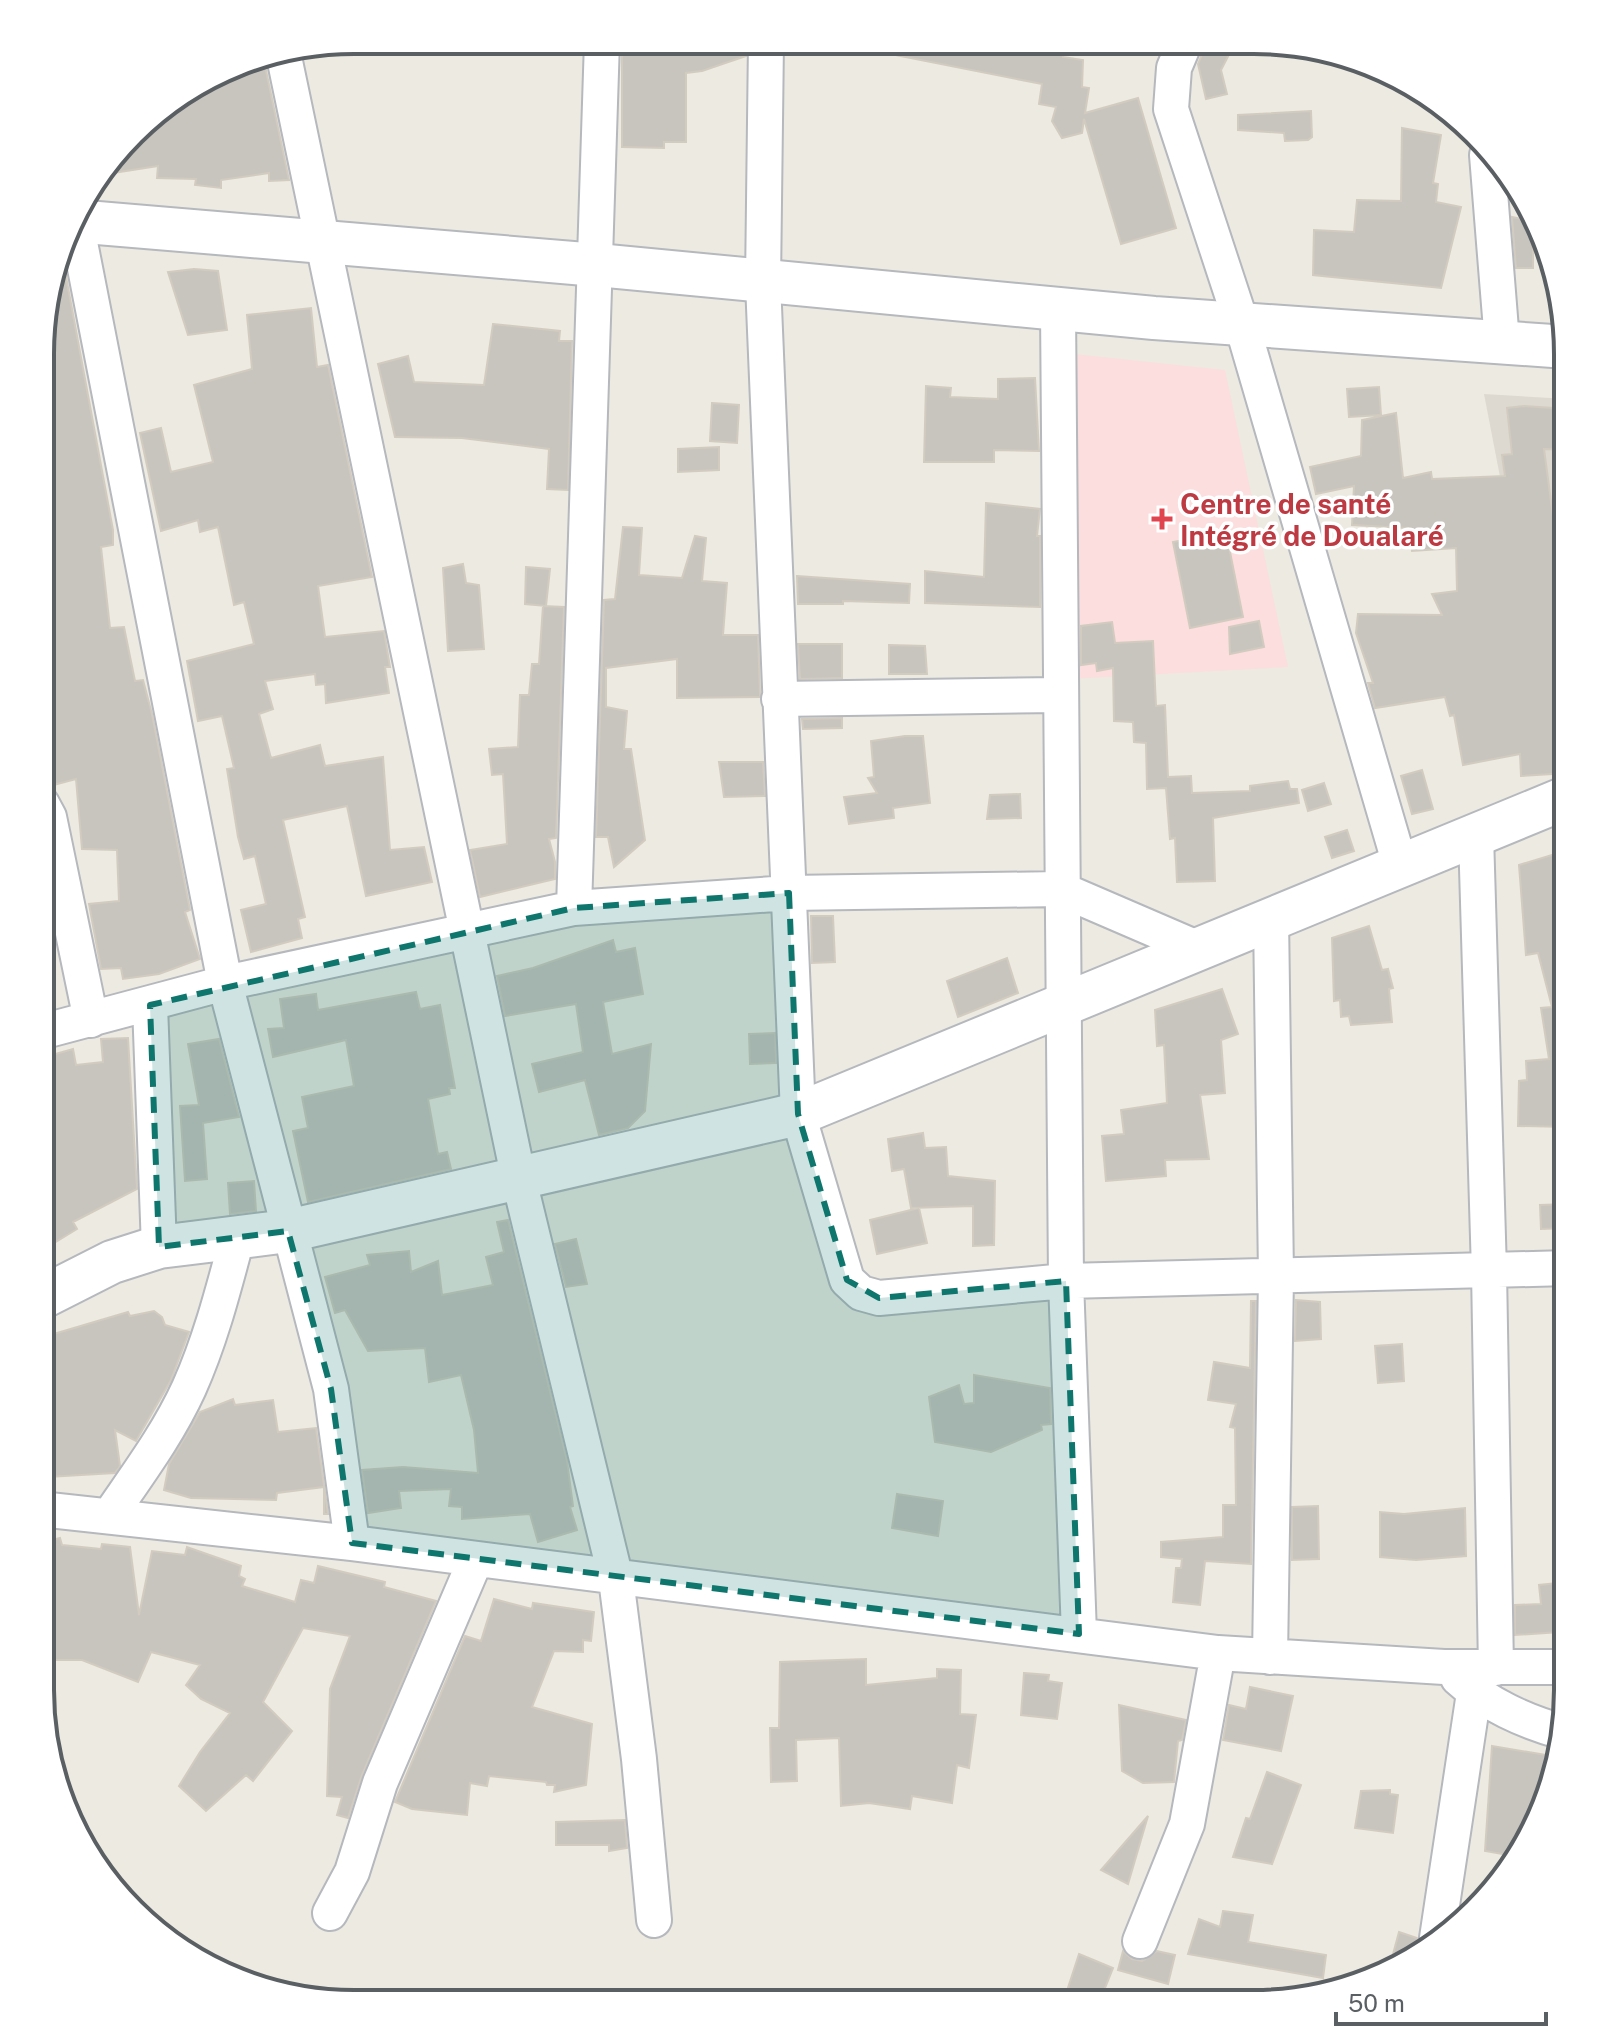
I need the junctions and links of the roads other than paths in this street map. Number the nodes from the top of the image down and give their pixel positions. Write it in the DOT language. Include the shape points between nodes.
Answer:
graph roads {
  1 [pos="602,54"];
  2 [pos="766,54"];
  3 [pos="1172,54"];
  4 [pos="285,62"];
  5 [pos="1488,166"];
  6 [pos="85,220"];
  7 [pos="78,236"];
  8 [pos="323,244"];
  9 [pos="597,265"];
  10 [pos="763,283"];
  11 [pos="1058,309"];
  12 [pos="1242,325"];
  13 [pos="1502,342"];
  14 [pos="1554,346"];
  15 [pos="1059,695"];
  16 [pos="779,699"];
  17 [pos="1554,803"];
  18 [pos="1476,835"];
  19 [pos="54,841"];
  20 [pos="1400,865"];
  21 [pos="1060,889"];
  22 [pos="789,893"];
  23 [pos="574,908"];
  24 [pos="1271,917"];
  25 [pos="466,930"];
  26 [pos="1197,948"];
  27 [pos="225,983"];
  28 [pos="1064,1004"];
  29 [pos="150,1005"];
  30 [pos="91,1020"];
  31 [pos="54,1029"];
  32 [pos="798,1114"];
  33 [pos="519,1180"];
  34 [pos="288,1231"];
  35 [pos="238,1235"];
  36 [pos="159,1247"];
  37 [pos="1554,1269"];
  38 [pos="1489,1271"];
  39 [pos="1276,1276"];
  40 [pos="1066,1281"];
  41 [pos="54,1291"];
  42 [pos="54,1510"];
  43 [pos="110,1515"];
  44 [pos="352,1543"];
  45 [pos="475,1561"];
  46 [pos="616,1579"];
  47 [pos="1079,1634"];
  48 [pos="1218,1653"];
  49 [pos="1270,1657"];
  50 [pos="1554,1669"];
  51 [pos="1485,1680"];
  52 [pos="1551,1729"];
  53 [pos="330,1913"];
  54 [pos="654,1920"];
  55 [pos="1439,1926"];
  56 [pos="1140,1941"];
  1 -- 9 [label="street"];
  2 -- 10 [label="street"];
  3 -- 12 [label="street" via="1171,109"];
  4 -- 8 [label="street"];
  5 -- 13 [label="street"];
  6 -- 8 [label="street"];
  7 -- 27 [label="street"];
  8 -- 9 [label="street"];
  8 -- 25 [label="street"];
  9 -- 10 [label="street"];
  9 -- 23 [label="street"];
  10 -- 11 [label="street"];
  10 -- 16 [label="street"];
  11 -- 12 [label="street"];
  11 -- 15 [label="street"];
  12 -- 13 [label="street"];
  12 -- 20 [label="street"];
  13 -- 14 [label="street"];
  15 -- 16 [label="street"];
  15 -- 21 [label="street"];
  16 -- 22 [label="street"];
  17 -- 18 [label="street"];
  18 -- 20 [label="street"];
  18 -- 38 [label="street"];
  19 -- 30 [label="street"];
  20 -- 24 [label="street"];
  21 -- 22 [label="street"];
  21 -- 26 [label="street"];
  21 -- 28 [label="street"];
  22 -- 23 [label="street"];
  22 -- 32 [label="street"];
  23 -- 25 [label="street"];
  24 -- 26 [label="street"];
  24 -- 39 [label="street"];
  25 -- 27 [label="street"];
  25 -- 33 [label="street"];
  26 -- 28 [label="street"];
  27 -- 29 [label="street"];
  27 -- 34 [label="street"];
  28 -- 32 [label="street"];
  28 -- 40 [label="street"];
  29 -- 30 [label="street"];
  29 -- 36 [label="street"];
  30 -- 31 [label="street"];
  32 -- 33 [label="street"];
  32 -- 40 [label="street" via="847,1280 861,1293 879,1298"];
  33 -- 34 [label="street"];
  33 -- 46 [label="street"];
  34 -- 35 [label="street"];
  34 -- 44 [label="street" via="331,1389"];
  35 -- 36 [label="street"];
  35 -- 43 [label="street" via="210,1336 188,1389"];
  36 -- 41 [label="street" via="112,1262"];
  37 -- 38 [label="street"];
  38 -- 39 [label="street"];
  38 -- 51 [label="street"];
  39 -- 40 [label="street"];
  39 -- 49 [label="street"];
  40 -- 47 [label="street"];
  42 -- 43 [label="street"];
  43 -- 44 [label="street"];
  44 -- 45 [label="street"];
  45 -- 46 [label="street"];
  45 -- 53 [label="street" via="380,1783 352,1872"];
  46 -- 47 [label="street"];
  46 -- 54 [label="street"];
  47 -- 48 [label="street"];
  48 -- 49 [label="street"];
  48 -- 56 [label="street" via="1187,1824"];
  49 -- 51 [label="street" via="1444,1667"];
  50 -- 51 [label="street"];
  51 -- 52 [label="street" via="1539,1726"];
  51 -- 55 [label="street"];
}
